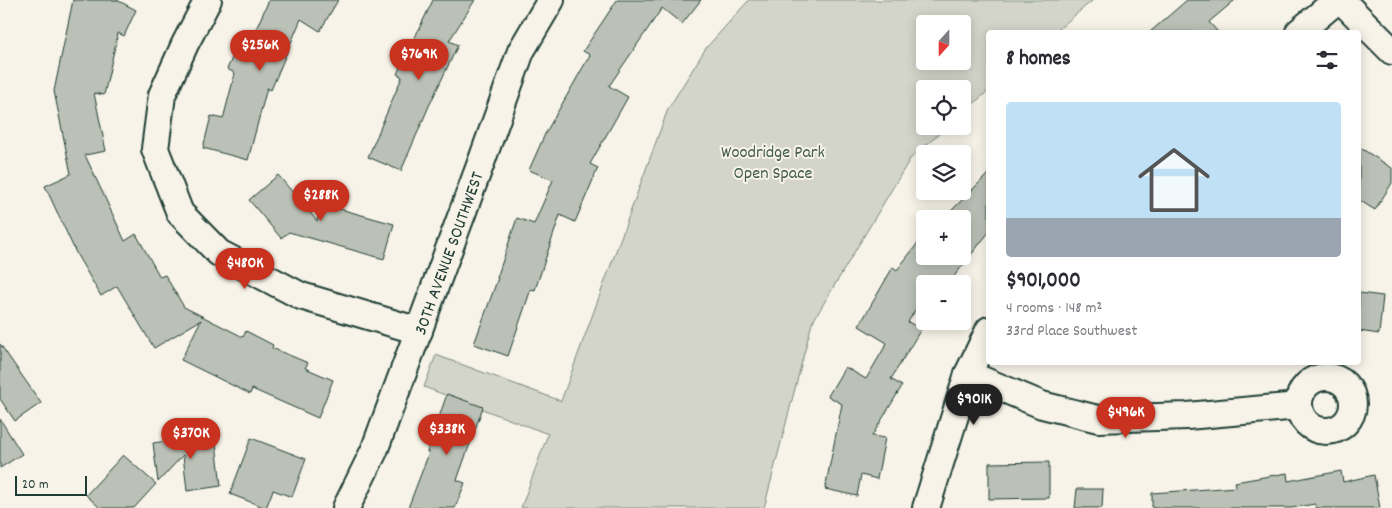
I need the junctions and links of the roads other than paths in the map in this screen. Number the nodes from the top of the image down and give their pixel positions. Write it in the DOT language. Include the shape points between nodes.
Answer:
graph roads {
  1 [pos="208,0"];
  2 [pos="552,0"];
  3 [pos="1337,0"];
  4 [pos="1341,0"];
  5 [pos="1301,30"];
  6 [pos="1392,51"];
  7 [pos="419,331"];
  8 [pos="986,336"];
  9 [pos="968,374"];
  10 [pos="1299,406"];
  11 [pos="346,508"];
  12 [pos="926,508"];
  1 -- 7 [label="street" via="162,95 155,149 180,213 218,253 302,296"];
  2 -- 7 [label="street, 30TH AVENUE SOUTHWEST" via="521,51"];
  3 -- 5 [label="street"];
  4 -- 6 [label="street"];
  7 -- 11 [label="street, 30TH AVENUE SOUTHWEST" via="374,451"];
  8 -- 9 [label="street"];
  9 -- 10 [label="street" via="1042,405 1098,419 1187,416"];
  9 -- 12 [label="street"];
}
